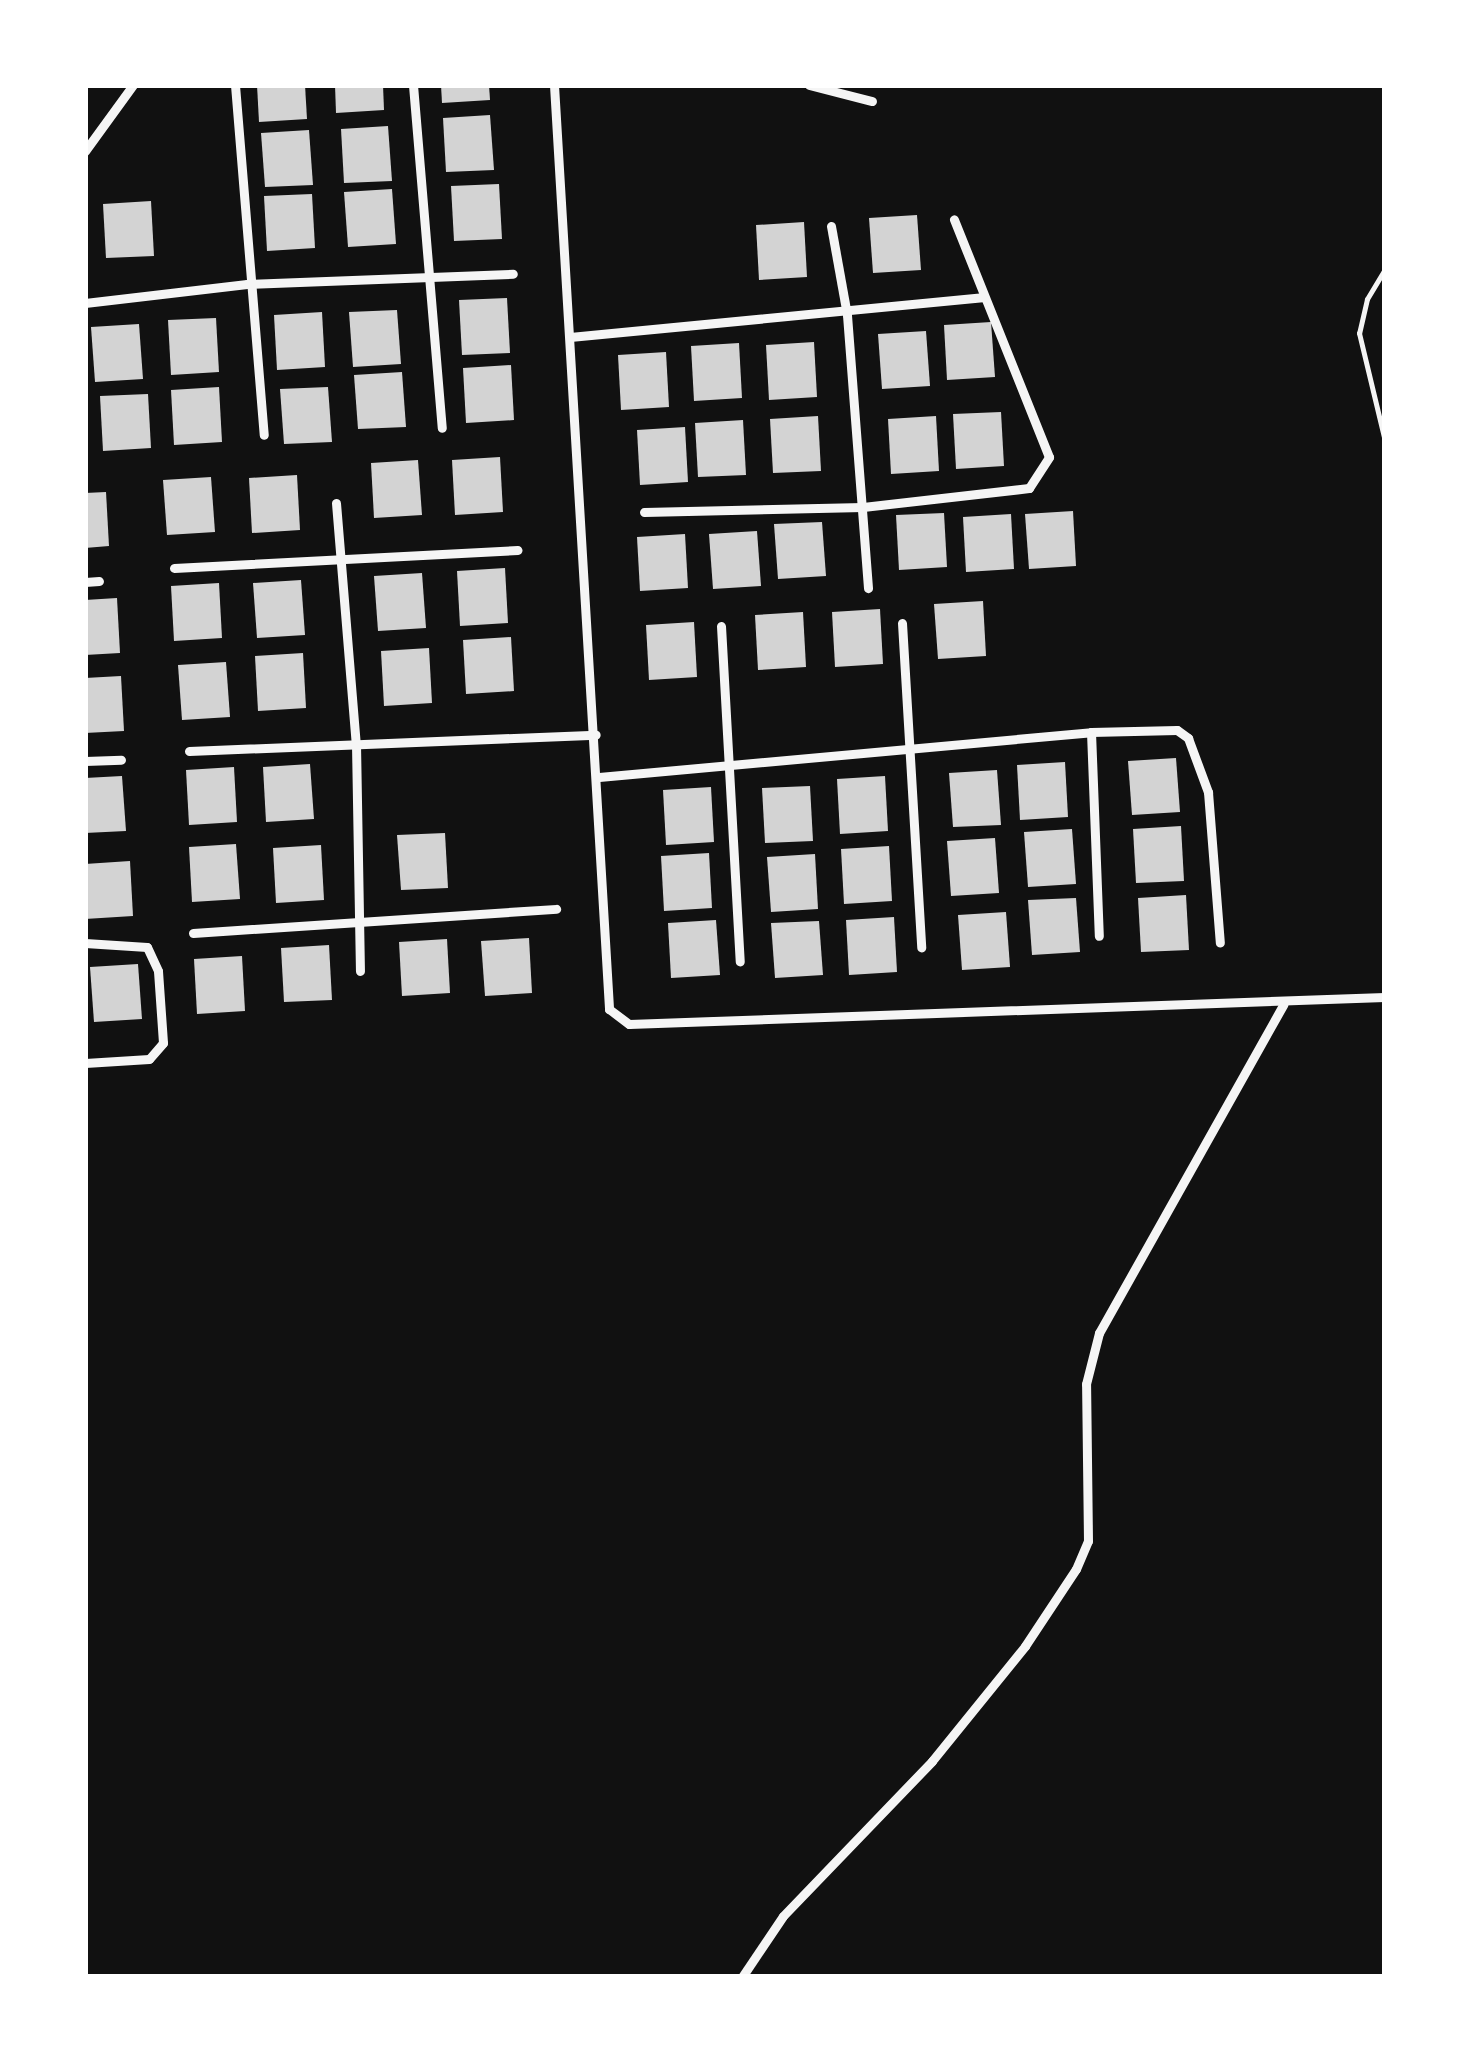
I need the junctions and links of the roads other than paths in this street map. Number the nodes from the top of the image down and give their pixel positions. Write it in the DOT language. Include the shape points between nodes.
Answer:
graph roads {
  1 [pos="133,85"];
  2 [pos="235,85"];
  3 [pos="413,85"];
  4 [pos="554,85"];
  5 [pos="809,85"];
  6 [pos="872,101"];
  7 [pos="85,151"];
  8 [pos="954,219"];
  9 [pos="831,226"];
  10 [pos="1385,269"];
  11 [pos="513,274"];
  12 [pos="427,276"];
  13 [pos="247,284"];
  14 [pos="982,297"];
  15 [pos="85,303"];
  16 [pos="847,315"];
  17 [pos="570,337"];
  18 [pos="442,428"];
  19 [pos="264,435"];
  20 [pos="1385,439"];
  21 [pos="336,503"];
  22 [pos="863,507"];
  23 [pos="644,512"];
  24 [pos="518,550"];
  25 [pos="339,557"];
  26 [pos="174,568"];
  27 [pos="99,581"];
  28 [pos="85,582"];
  29 [pos="868,588"];
  30 [pos="902,622"];
  31 [pos="721,626"];
  32 [pos="1091,732"];
  33 [pos="596,735"];
  34 [pos="356,744"];
  35 [pos="912,747"];
  36 [pos="189,751"];
  37 [pos="122,760"];
  38 [pos="85,762"];
  39 [pos="729,763"];
  40 [pos="599,777"];
  41 [pos="556,909"];
  42 [pos="358,924"];
  43 [pos="194,933"];
  44 [pos="1099,936"];
  45 [pos="85,943"];
  46 [pos="1220,943"];
  47 [pos="921,947"];
  48 [pos="740,961"];
  49 [pos="360,971"];
  50 [pos="1385,998"];
  51 [pos="1284,1004"];
  52 [pos="85,1063"];
  53 [pos="742,1977"];
  1 -- 7 [label="street"];
  2 -- 13 [label="street"];
  3 -- 12 [label="street"];
  4 -- 17 [label="street"];
  5 -- 6 [label="street"];
  8 -- 14 [label="street"];
  9 -- 16 [label="street"];
  10 -- 20 [label="lane" via="1367,299 1359,333"];
  11 -- 12 [label="street"];
  12 -- 13 [label="street"];
  12 -- 18 [label="street"];
  13 -- 15 [label="street"];
  13 -- 19 [label="street"];
  14 -- 16 [label="street"];
  14 -- 22 [label="street" via="1049,457 1028,488"];
  16 -- 17 [label="street"];
  16 -- 22 [label="street"];
  17 -- 33 [label="street"];
  21 -- 25 [label="street"];
  22 -- 23 [label="street"];
  22 -- 29 [label="street"];
  24 -- 25 [label="street"];
  25 -- 26 [label="street"];
  25 -- 34 [label="street"];
  27 -- 28 [label="street"];
  30 -- 35 [label="street"];
  31 -- 39 [label="street"];
  32 -- 35 [label="street"];
  32 -- 44 [label="street"];
  32 -- 46 [label="street" via="1177,730 1188,738 1208,792"];
  33 -- 34 [label="street"];
  33 -- 40 [label="street"];
  34 -- 36 [label="street"];
  34 -- 42 [label="street"];
  35 -- 39 [label="street"];
  35 -- 47 [label="street"];
  37 -- 38 [label="street"];
  39 -- 40 [label="street"];
  39 -- 48 [label="street"];
  40 -- 51 [label="street" via="609,1009 628,1024"];
  41 -- 42 [label="street"];
  42 -- 43 [label="street"];
  42 -- 49 [label="street"];
  45 -- 52 [label="street" via="147,947 158,970 163,1043 148,1059"];
  50 -- 51 [label="street"];
  51 -- 53 [label="street" via="1100,1333 1086,1384 1088,1541 1076,1569 967,1718 783,1916"];
}
